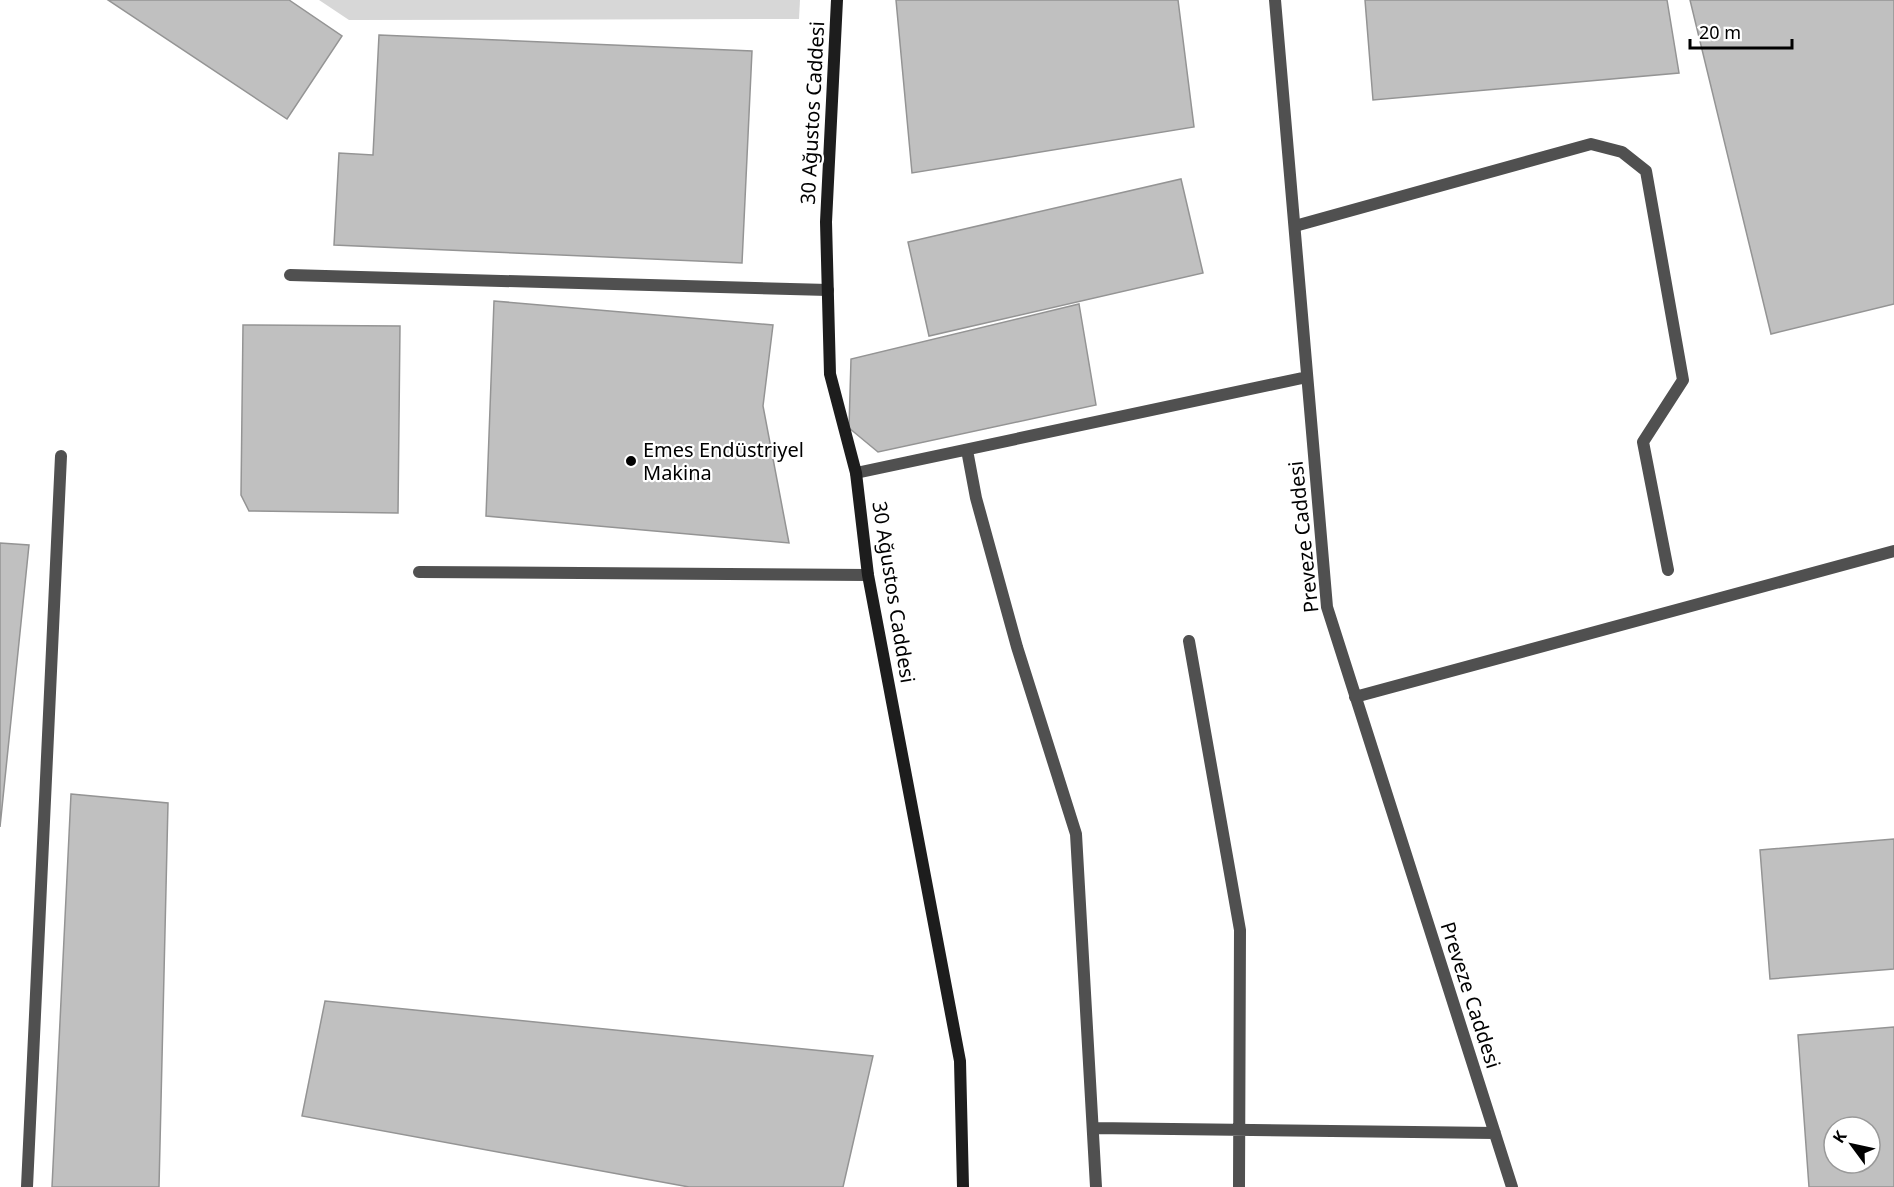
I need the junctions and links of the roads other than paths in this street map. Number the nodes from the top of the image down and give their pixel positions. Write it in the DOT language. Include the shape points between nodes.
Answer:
graph roads {
  1 [pos="837,0"];
  2 [pos="1275,0"];
  3 [pos="1294,226"];
  4 [pos="290,275"];
  5 [pos="828,290"];
  6 [pos="1307,377"];
  7 [pos="967,450"];
  8 [pos="61,456"];
  9 [pos="856,473"];
  10 [pos="1894,551"];
  11 [pos="1668,570"];
  12 [pos="419,573"];
  13 [pos="868,575"];
  14 [pos="1189,641"];
  15 [pos="1355,696"];
  16 [pos="1093,1128"];
  17 [pos="1239,1128"];
  18 [pos="1495,1133"];
  19 [pos="27,1187"];
  20 [pos="963,1187"];
  21 [pos="1096,1187"];
  22 [pos="1239,1187"];
  23 [pos="1512,1187"];
  1 -- 5 [label="street, 30 Ağustos Caddesi" via="826,222"];
  2 -- 3 [label="street, Preveze Caddesi"];
  3 -- 6 [label="street, Preveze Caddesi"];
  3 -- 11 [label="street" via="1591,144 1622,152 1646,171 1683,380 1643,442"];
  4 -- 5 [label="street"];
  5 -- 9 [label="street, 30 Ağustos Caddesi" via="830,374"];
  6 -- 7 [label="street"];
  6 -- 15 [label="street, Preveze Caddesi" via="1327,607"];
  7 -- 9 [label="street"];
  7 -- 16 [label="street" via="976,498 1014,636 1076,834"];
  8 -- 19 [label="street"];
  9 -- 13 [label="street, 30 Ağustos Caddesi"];
  10 -- 15 [label="street"];
  12 -- 13 [label="street"];
  13 -- 20 [label="street, 30 Ağustos Caddesi" via="960,1061"];
  14 -- 17 [label="street" via="1240,930"];
  15 -- 18 [label="street, Preveze Caddesi"];
  16 -- 17 [label="street"];
  16 -- 21 [label="street"];
  17 -- 18 [label="street"];
  17 -- 22 [label="street"];
  18 -- 23 [label="street, Preveze Caddesi"];
}
